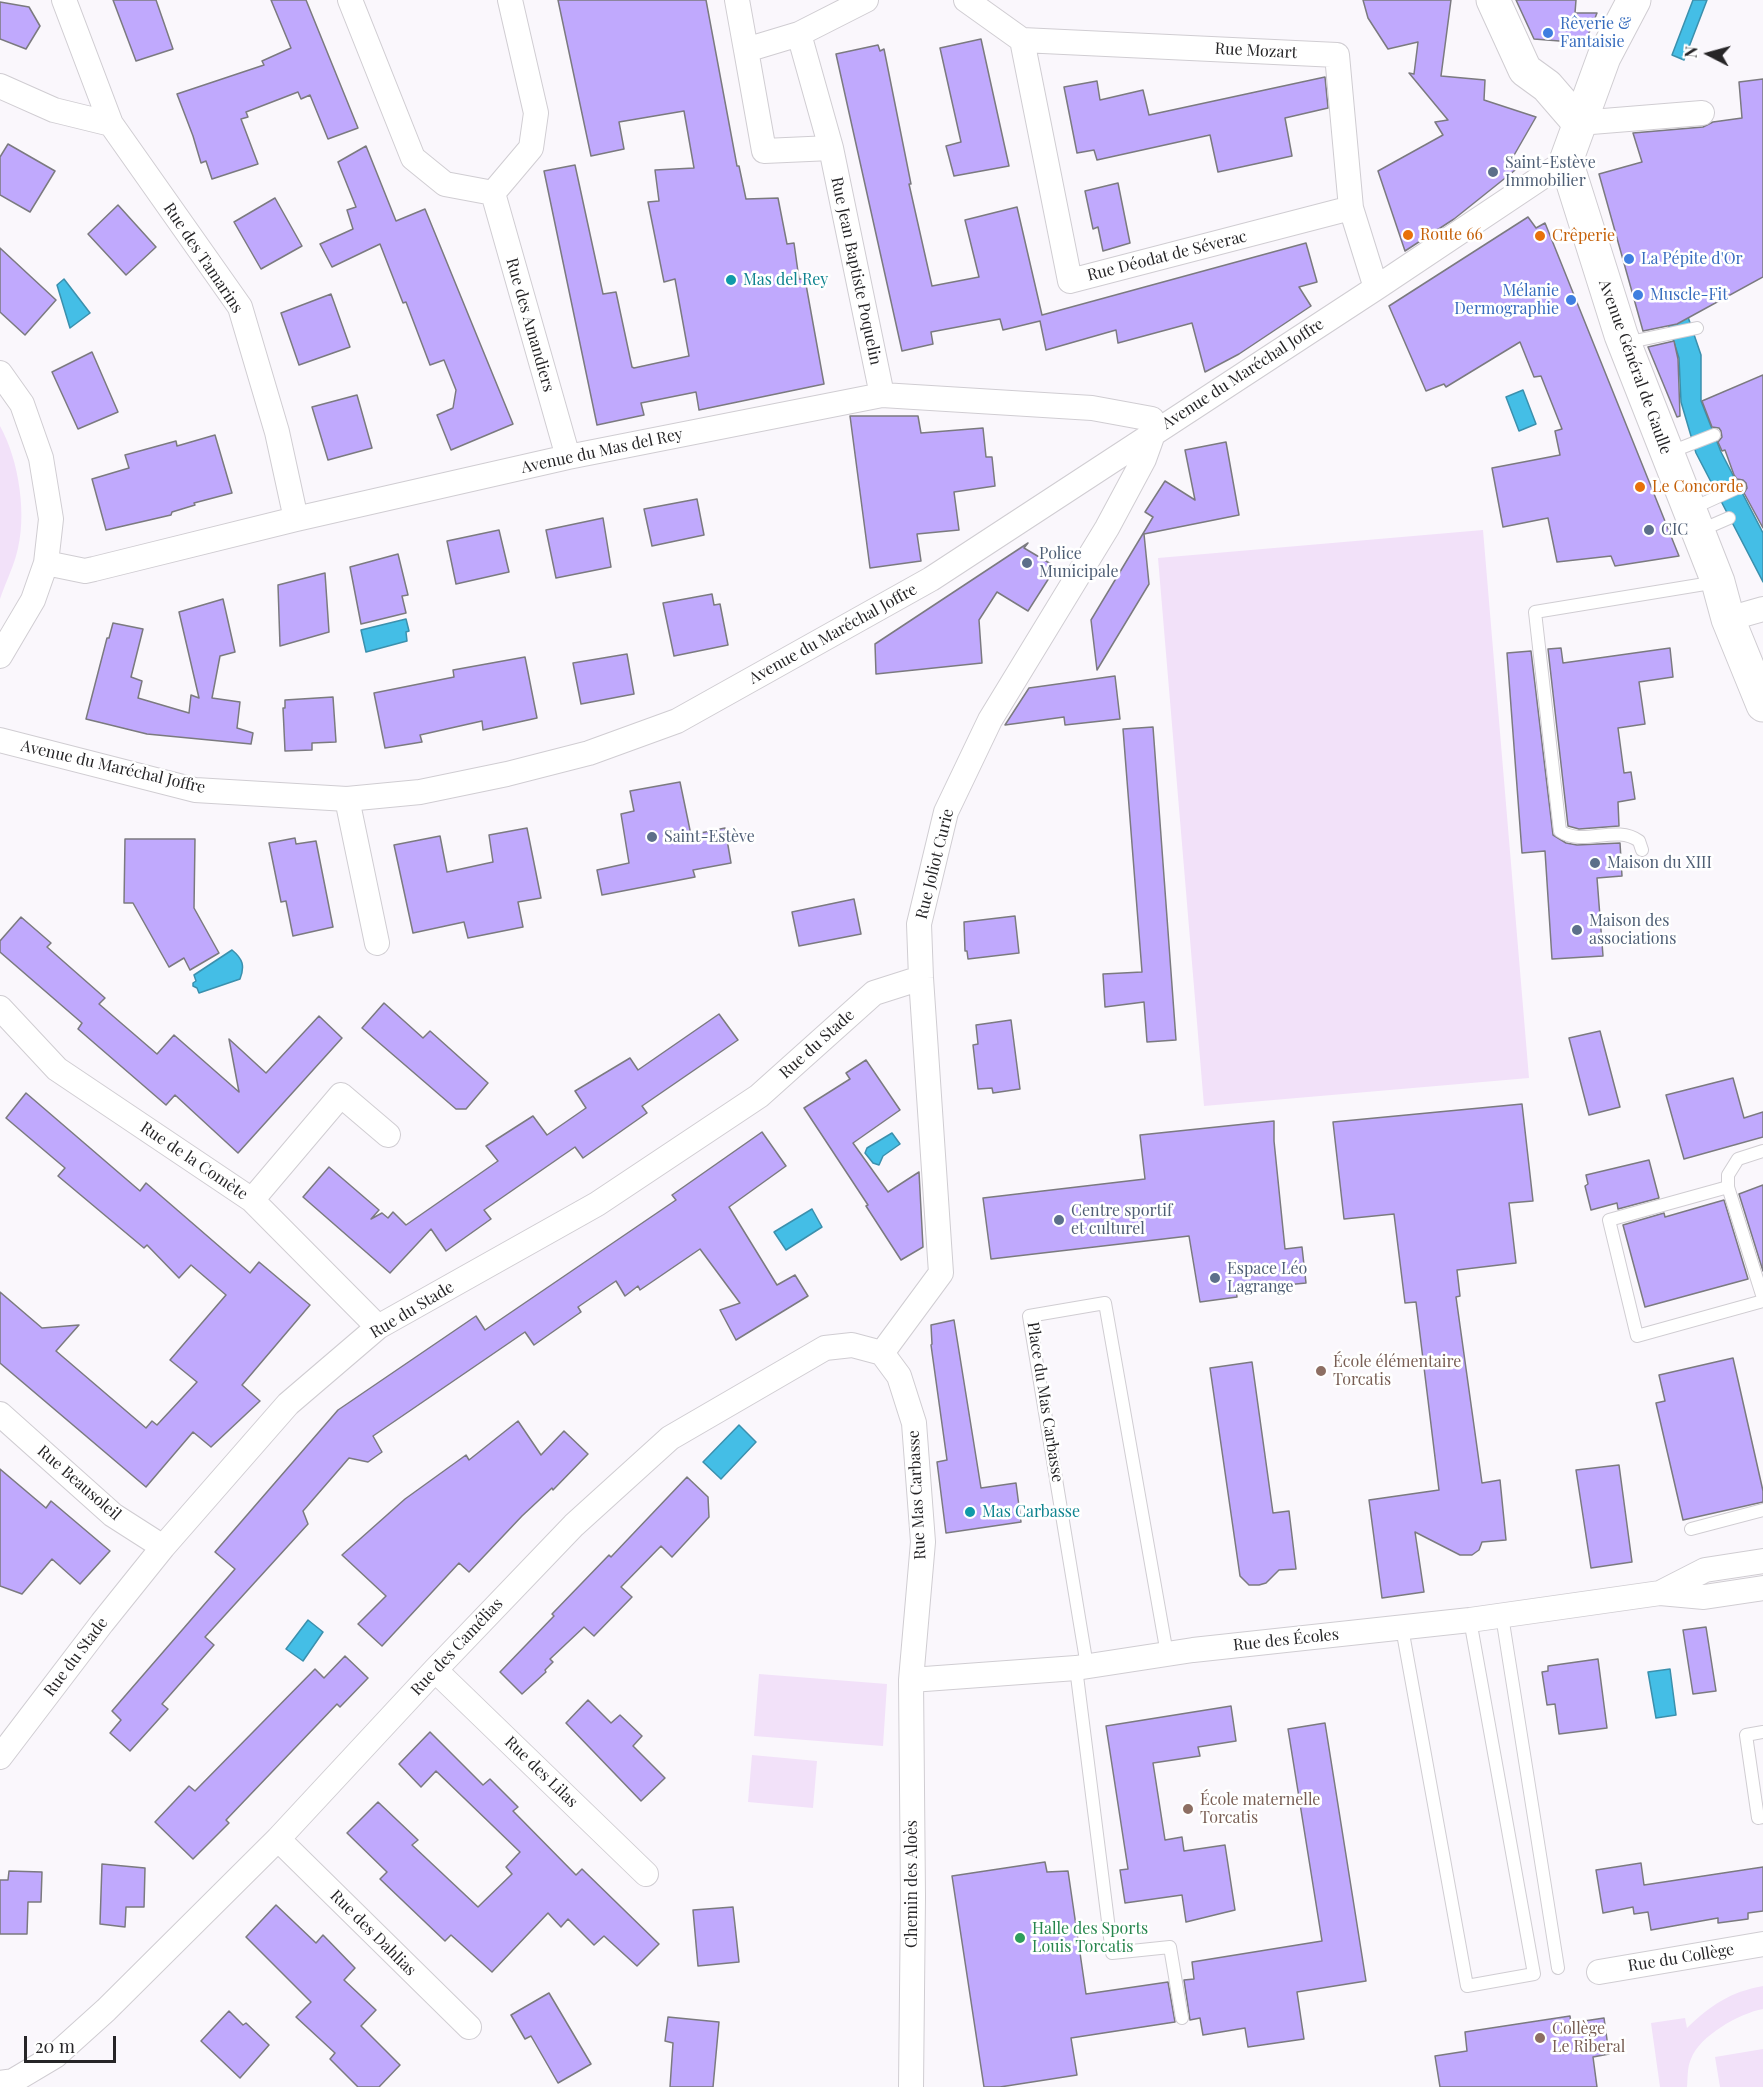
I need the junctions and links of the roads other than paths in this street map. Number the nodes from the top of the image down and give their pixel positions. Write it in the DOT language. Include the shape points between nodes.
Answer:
graph roads {
  1 [pos="64,0"];
  2 [pos="350,0"];
  3 [pos="510,0"];
  4 [pos="737,0"];
  5 [pos="866,0"];
  6 [pos="966,0"];
  7 [pos="1493,0"];
  8 [pos="1634,0"];
  9 [pos="799,34"];
  10 [pos="1022,40"];
  11 [pos="746,50"];
  12 [pos="0,86"];
  13 [pos="1702,113"];
  14 [pos="1579,123"];
  15 [pos="111,124"];
  16 [pos="831,148"];
  17 [pos="1566,161"];
  18 [pos="492,193"];
  19 [pos="1351,208"];
  20 [pos="1376,288"];
  21 [pos="1696,328"];
  22 [pos="1624,343"];
  23 [pos="0,374"];
  24 [pos="882,395"];
  25 [pos="1153,434"];
  26 [pos="1714,435"];
  27 [pos="1679,448"];
  28 [pos="568,457"];
  29 [pos="1739,487"];
  30 [pos="1702,513"];
  31 [pos="1729,518"];
  32 [pos="296,519"];
  33 [pos="46,563"];
  34 [pos="1718,582"];
  35 [pos="1763,609"];
  36 [pos="1728,619"];
  37 [pos="0,656"];
  38 [pos="1763,705"];
  39 [pos="0,740"];
  40 [pos="347,799"];
  41 [pos="1642,850"];
  42 [pos="377,943"];
  43 [pos="921,978"];
  44 [pos="0,1008"];
  45 [pos="388,1135"];
  46 [pos="1763,1151"];
  47 [pos="1728,1187"];
  48 [pos="252,1200"];
  49 [pos="1763,1299"];
  50 [pos="378,1327"];
  51 [pos="882,1353"];
  52 [pos="0,1414"];
  53 [pos="1763,1510"];
  54 [pos="1691,1529"];
  55 [pos="163,1547"];
  56 [pos="1763,1561"];
  57 [pos="1763,1588"];
  58 [pos="1660,1593"];
  59 [pos="1502,1616"];
  60 [pos="1470,1620"];
  61 [pos="1402,1628"];
  62 [pos="1167,1654"];
  63 [pos="1081,1667"];
  64 [pos="435,1671"];
  65 [pos="911,1680"];
  66 [pos="1763,1732"];
  67 [pos="0,1757"];
  68 [pos="1763,1817"];
  69 [pos="278,1839"];
  70 [pos="646,1874"];
  71 [pos="1763,1944"];
  72 [pos="1558,1968"];
  73 [pos="1599,1972"];
  74 [pos="1182,2018"];
  75 [pos="468,2027"];
  76 [pos="0,2083"];
  77 [pos="911,2087"];
  1 -- 15 [label="street, Rue des Tamarins"];
  2 -- 18 [label="street" via="413,158 445,184"];
  3 -- 18 [label="street" via="536,113 531,148"];
  4 -- 11 [label="street"];
  5 -- 9 [label="street"];
  6 -- 10 [label="street"];
  7 -- 14 [label="main road" via="1525,70 1546,86"];
  8 -- 14 [label="main road" via="1604,57"];
  9 -- 11 [label="street"];
  9 -- 16 [label="street, Rue Jean Baptiste Poquelin"];
  10 -- 19 [label="street, Rue Mozart" via="1337,56"];
  10 -- 19 [label="street, Rue Déodat de Séverac" via="1071,281"];
  11 -- 16 [label="street" via="764,151"];
  12 -- 15 [label="street" via="54,110"];
  13 -- 14 [label="street"];
  14 -- 17 [label="main road"];
  15 -- 32 [label="street, Rue des Tamarins" via="240,307 277,432"];
  16 -- 24 [label="street, Rue Jean Baptiste Poquelin"];
  17 -- 20 [label="street, Avenue du Maréchal Joffre"];
  17 -- 22 [label="main road, Avenue Général de Gaulle"];
  18 -- 28 [label="street, Rue des Amandiers"];
  19 -- 20 [label="street"];
  20 -- 25 [label="street, Avenue du Maréchal Joffre"];
  21 -- 22 [label="lane"];
  22 -- 27 [label="main road, Avenue Général de Gaulle"];
  23 -- 33 [label="street" via="22,404 41,458 51,519"];
  24 -- 25 [label="street, Avenue du Mas del Rey" via="1092,408 1152,419"];
  24 -- 28 [label="street, Avenue du Mas del Rey"];
  25 -- 40 [label="street, Avenue du Maréchal Joffre" via="931,579 677,722 589,753 507,774 420,792"];
  25 -- 43 [label="street, Rue Joliot Curie" via="1107,528 990,720 946,812 919,924"];
  26 -- 27 [label="lane"];
  27 -- 30 [label="main road, Avenue Général de Gaulle"];
  28 -- 32 [label="street, Avenue du Mas del Rey"];
  29 -- 30 [label="lane"];
  30 -- 31 [label="lane"];
  30 -- 34 [label="main road, Avenue Général de Gaulle"];
  32 -- 33 [label="street, Avenue du Mas del Rey" via="85,571"];
  33 -- 37 [label="street" via="33,600"];
  34 -- 36 [label="main road, Avenue Général de Gaulle"];
  34 -- 41 [label="lane" via="1536,612 1560,831 1570,838 1630,834"];
  35 -- 36 [label="street"];
  36 -- 38 [label="main road, Avenue Général de Gaulle"];
  39 -- 40 [label="street, Avenue du Maréchal Joffre" via="195,790"];
  40 -- 42 [label="street"];
  43 -- 50 [label="street, Rue du Stade" via="874,993 759,1096 597,1204"];
  43 -- 51 [label="street, Rue Joliot Curie" via="941,1273"];
  44 -- 48 [label="street, Rue de la Comète" via="57,1069"];
  45 -- 48 [label="street" via="341,1095"];
  46 -- 47 [label="lane" via="1738,1159 1728,1175"];
  47 -- 49 [label="lane"];
  47 -- 49 [label="lane" via="1609,1220 1637,1336"];
  48 -- 50 [label="street, Rue de la Comète"];
  50 -- 55 [label="street, Rue du Stade" via="288,1404"];
  51 -- 64 [label="street, Rue des Camélias" via="852,1345 825,1348 670,1438 574,1525"];
  51 -- 65 [label="street, Rue Mas Carbasse" via="900,1376 914,1423 923,1542"];
  52 -- 55 [label="street, Rue Beausoleil" via="112,1515"];
  53 -- 54 [label="lane"];
  55 -- 67 [label="street, Rue du Stade"];
  56 -- 58 [label="street, Rue des Écoles" via="1705,1570"];
  57 -- 58 [label="street, Rue des Écoles" via="1704,1597"];
  58 -- 59 [label="street, Rue des Écoles"];
  59 -- 60 [label="street, Rue des Écoles"];
  59 -- 72 [label="lane"];
  60 -- 61 [label="street, Rue des Écoles"];
  60 -- 61 [label="lane" via="1534,1974 1467,1986"];
  61 -- 62 [label="street, Rue des Écoles"];
  62 -- 63 [label="street, Rue des Écoles"];
  62 -- 63 [label="lane, Place du Mas Carbasse" via="1105,1303 1029,1316"];
  63 -- 65 [label="street, Rue des Écoles"];
  63 -- 74 [label="lane" via="1112,1953 1170,1947"];
  64 -- 69 [label="street, Rue des Camélias"];
  64 -- 70 [label="street, Rue des Lilas"];
  65 -- 77 [label="street, Chemin des Aloès"];
  66 -- 68 [label="lane" via="1746,1735 1758,1818"];
  69 -- 75 [label="street, Rue des Dahlias"];
  69 -- 76 [label="street, Rue des Camélias" via="55,2056 13,2081"];
  71 -- 73 [label="street, Rue du Collège"];
}
